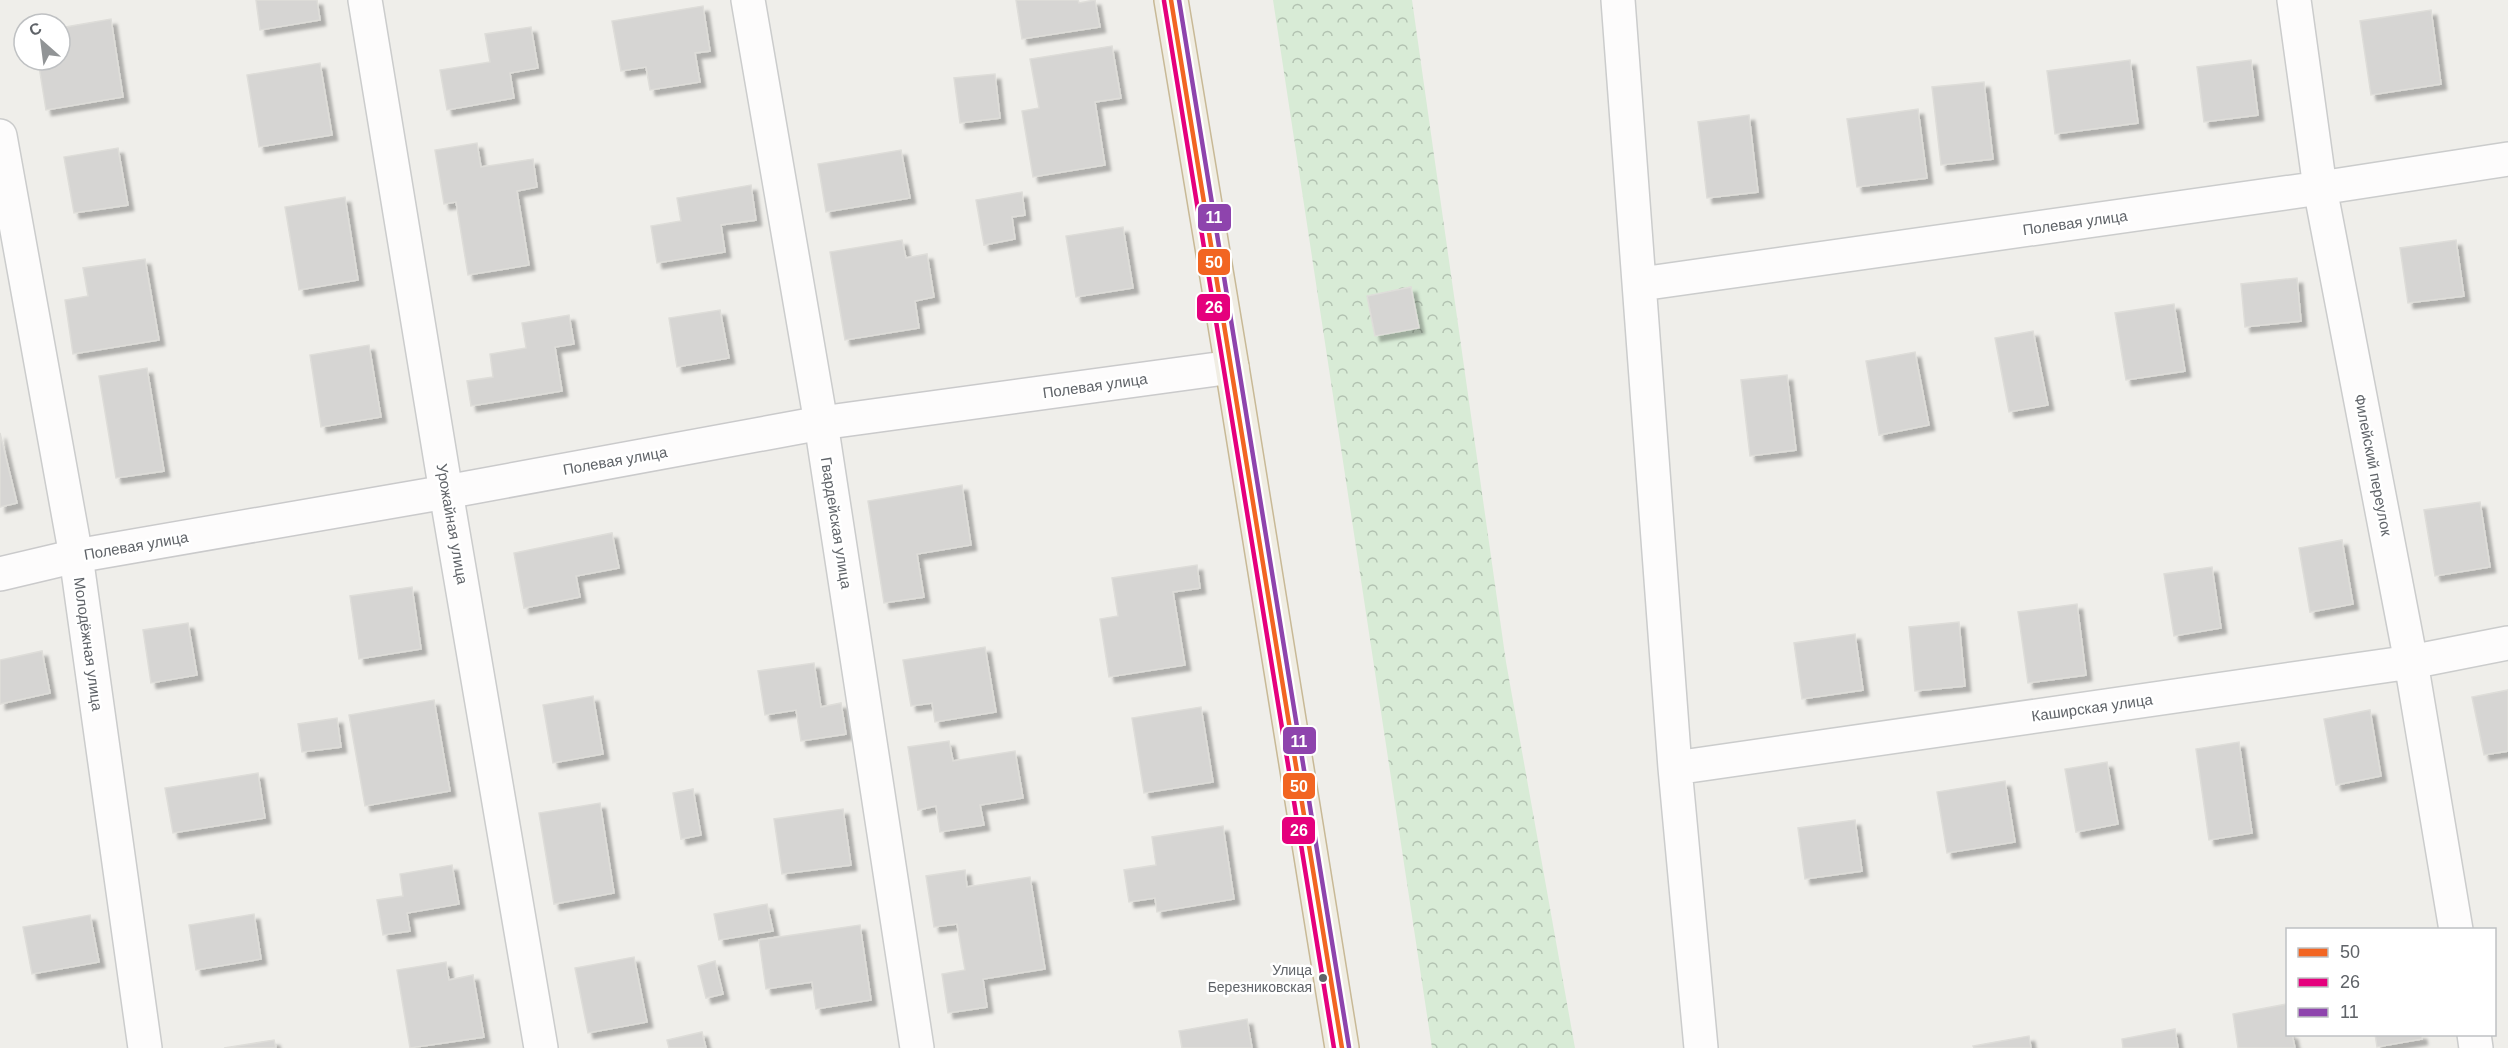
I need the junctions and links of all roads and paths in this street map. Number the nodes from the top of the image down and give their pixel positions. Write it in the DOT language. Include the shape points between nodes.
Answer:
graph roads {
  1 [pos="365,0"];
  2 [pos="748,0"];
  3 [pos="1171,0"];
  4 [pos="1618,0"];
  5 [pos="2294,0"];
  6 [pos="0,136"];
  7 [pos="2508,159"];
  8 [pos="2320,188"];
  9 [pos="1641,284"];
  10 [pos="1232,367"];
  11 [pos="821,423"];
  12 [pos="446,492"];
  13 [pos="76,556"];
  14 [pos="0,574"];
  15 [pos="2508,643"];
  16 [pos="2411,662"];
  17 [pos="1675,768"];
  18 [pos="2456,928"];
  19 [pos="145,1048"];
  20 [pos="542,1048"];
  21 [pos="917,1048"];
  22 [pos="1342,1048"];
  23 [pos="1701,1048"];
  1 -- 12 [label="street, Урожайная улица"];
  2 -- 11 [label="street, Гвардейская улица"];
  3 -- 10 [label="highway"];
  4 -- 9 [label="street"];
  5 -- 8 [label="street, Филейский переулок"];
  6 -- 13 [label="street, Молодёжная улица"];
  7 -- 8 [label="street, Полевая улица"];
  8 -- 9 [label="street, Полевая улица"];
  8 -- 16 [label="street, Филейский переулок"];
  9 -- 17 [label="street"];
  10 -- 11 [label="street, Полевая улица"];
  10 -- 22 [label="highway"];
  11 -- 12 [label="street, Полевая улица"];
  11 -- 21 [label="street, Гвардейская улица"];
  12 -- 13 [label="street, Полевая улица"];
  12 -- 20 [label="street, Урожайная улица"];
  13 -- 14 [label="street, Полевая улица"];
  13 -- 19 [label="street, Молодёжная улица"];
  15 -- 16 [label="street, Каширская улица"];
  16 -- 17 [label="street, Каширская улица"];
  16 -- 18 [label="street, Филейский переулок"];
  17 -- 23 [label="street"];
}
